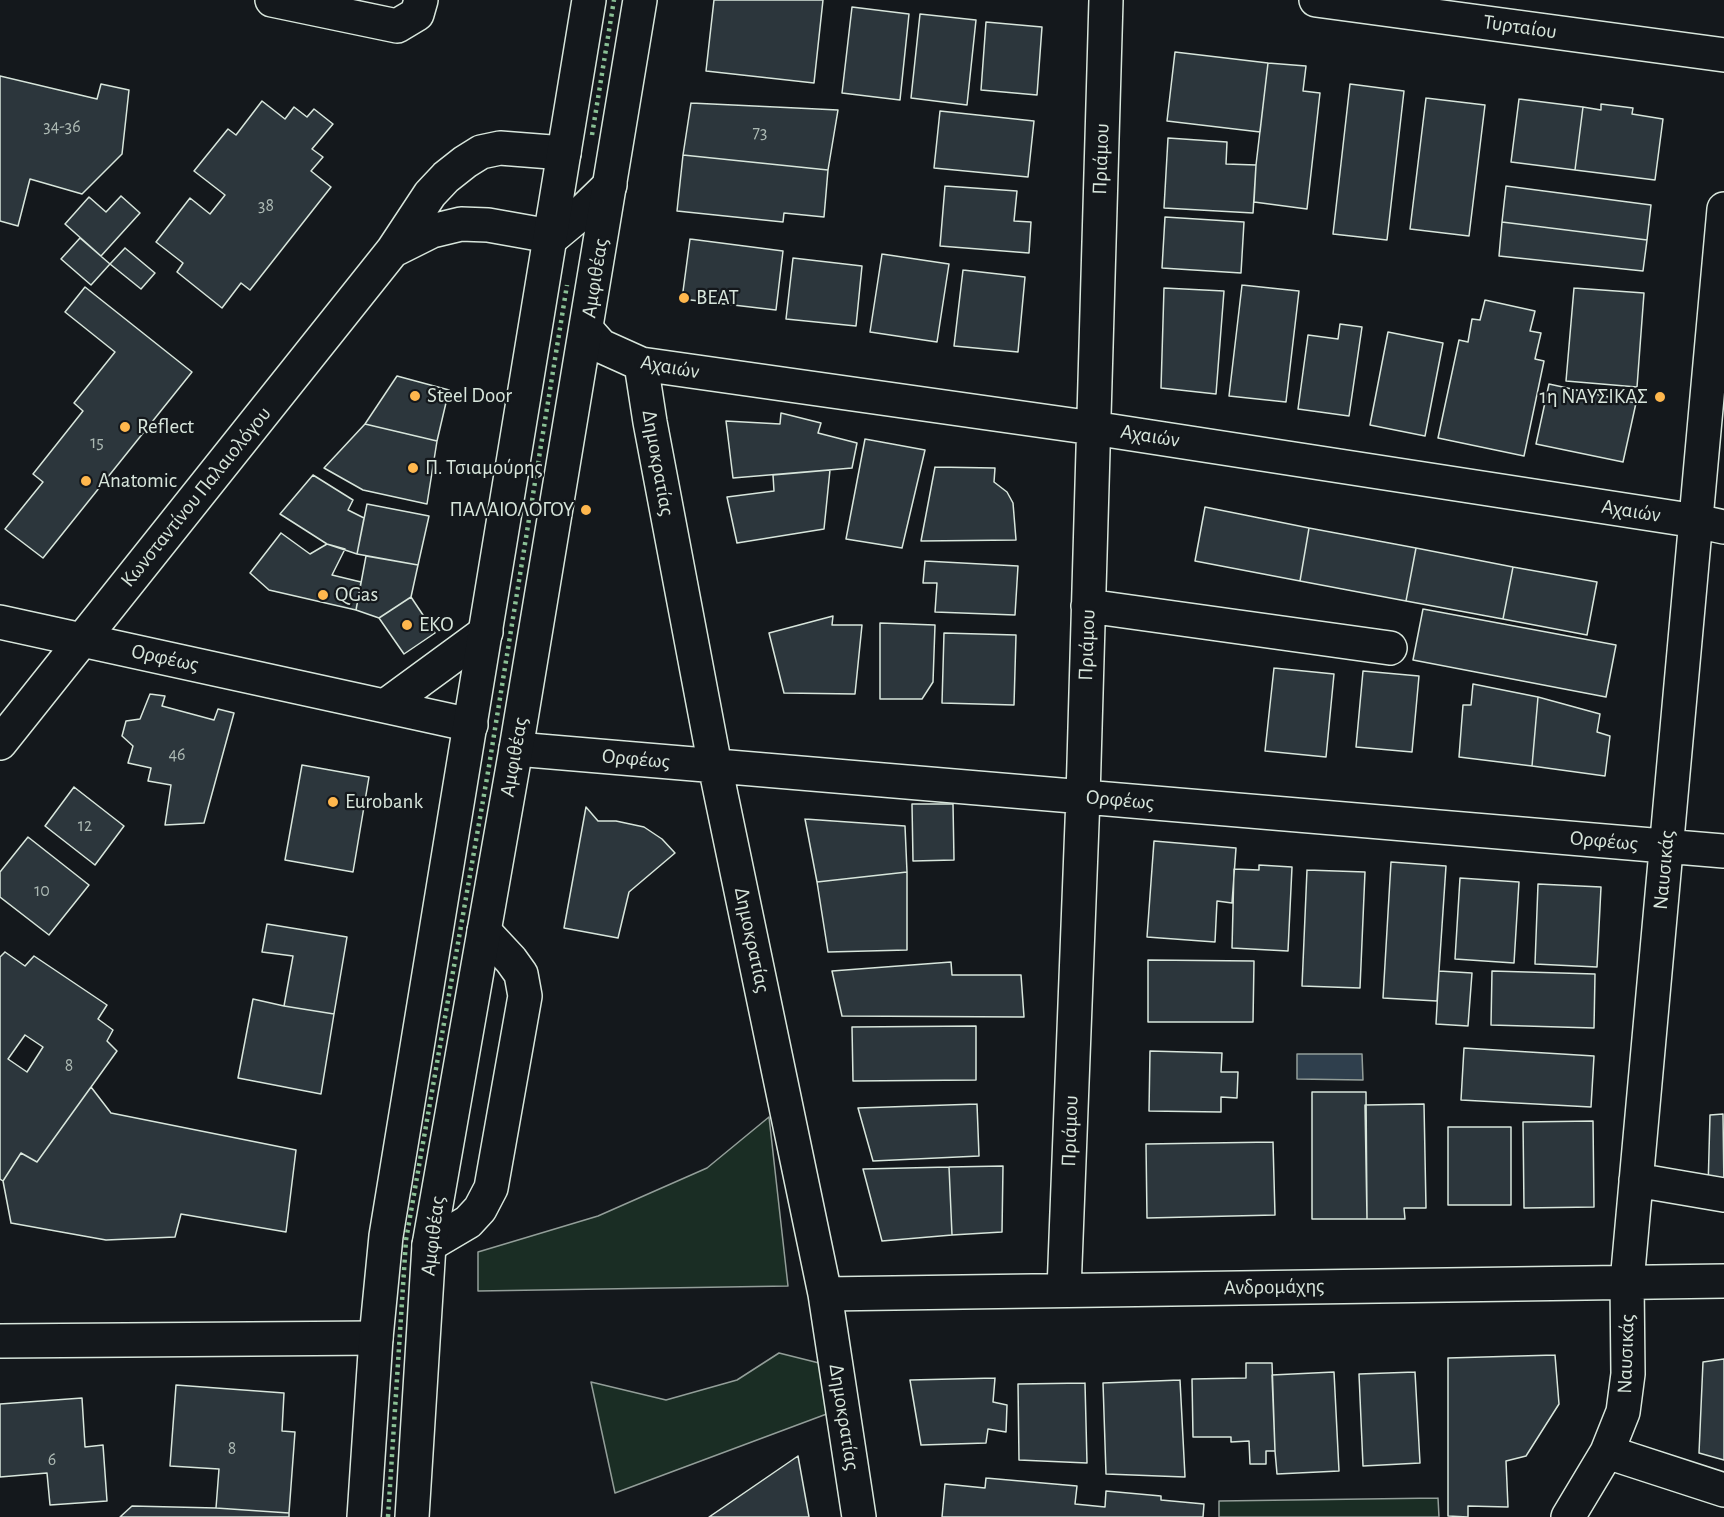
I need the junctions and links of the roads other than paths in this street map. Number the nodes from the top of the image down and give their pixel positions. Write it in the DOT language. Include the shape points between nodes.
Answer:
graph roads {
  1 [pos="272,0"];
  2 [pos="421,0"];
  3 [pos="589,0"];
  4 [pos="640,0"];
  5 [pos="1106,0"];
  6 [pos="1316,0"];
  7 [pos="1352,2"];
  8 [pos="1468,10"];
  9 [pos="1724,54"];
  10 [pos="564,153"];
  11 [pos="610,185"];
  12 [pos="1724,209"];
  13 [pos="550,236"];
  14 [pos="393,250"];
  15 [pos="1721,285"];
  16 [pos="586,329"];
  17 [pos="641,364"];
  18 [pos="1093,428"];
  19 [pos="1710,524"];
  20 [pos="1088,606"];
  21 [pos="0,622"];
  22 [pos="486,632"];
  23 [pos="82,640"];
  24 [pos="1390,648"];
  25 [pos="385,706"];
  26 [pos="471,725"];
  27 [pos="0,743"];
  28 [pos="516,749"];
  29 [pos="715,766"];
  30 [pos="1083,797"];
  31 [pos="1666,846"];
  32 [pos="1724,851"];
  33 [pos="484,931"];
  34 [pos="1636,1180"];
  35 [pos="1724,1195"];
  36 [pos="429,1245"];
  37 [pos="1724,1281"];
  38 [pos="1627,1282"];
  39 [pos="1064,1290"];
  40 [pos="825,1294"];
  41 [pos="376,1338"];
  42 [pos="0,1341"];
  43 [pos="1607,1452"];
  44 [pos="1724,1490"];
  45 [pos="364,1517"];
  46 [pos="412,1517"];
  47 [pos="859,1517"];
  48 [pos="1568,1517"];
  1 -- 2 [label="street" via="397,27 417,14"];
  3 -- 10 [label="street"];
  4 -- 11 [label="street, Αμφιθέας"];
  5 -- 18 [label="street, Πριάμου"];
  6 -- 7 [label="street, Τυρταίου"];
  7 -- 8 [label="street, Τυρταίου"];
  8 -- 9 [label="street, Τυρταίου"];
  10 -- 13 [label="street"];
  10 -- 14 [label="street, Κωνσταντίνου Παλαιολόγου" via="500,148 481,152 430,194"];
  11 -- 13 [label="street"];
  11 -- 16 [label="street, Αμφιθέας"];
  12 -- 15 [label="street, Ναυσικάς"];
  13 -- 14 [label="street, Κωνσταντίνου Παλαιολόγου" via="461,224 432,231"];
  13 -- 22 [label="street"];
  14 -- 23 [label="street, Κωνσταντίνου Παλαιολόγου"];
  15 -- 19 [label="street, Ναυσικάς"];
  16 -- 17 [label="street, Αχαιών" via="601,346"];
  16 -- 28 [label="street, Αμφιθέας"];
  17 -- 18 [label="street, Αχαιών"];
  17 -- 29 [label="street, Δημοκρατίας"];
  18 -- 19 [label="street, Αχαιών"];
  18 -- 20 [label="street, Πριάμου"];
  19 -- 31 [label="street, Ναυσικάς"];
  20 -- 24 [label="street"];
  20 -- 30 [label="street, Πριάμου"];
  21 -- 23 [label="street, Ορφέως"];
  22 -- 25 [label="street"];
  22 -- 26 [label="street"];
  23 -- 25 [label="street, Ορφέως"];
  23 -- 27 [label="street, Κωνσταντίνου Παλαιολόγου"];
  25 -- 26 [label="street, Ορφέως"];
  26 -- 41 [label="street" via="386,1236"];
  28 -- 29 [label="street, Ορφέως"];
  28 -- 33 [label="street, Αμφιθέας"];
  29 -- 30 [label="street, Ορφέως"];
  29 -- 40 [label="street, Δημοκρατίας"];
  30 -- 31 [label="street, Ορφέως"];
  30 -- 39 [label="street, Πριάμου"];
  31 -- 32 [label="street, Ορφέως"];
  31 -- 34 [label="street, Ναυσικάς"];
  33 -- 36 [label="street, Αμφιθέας"];
  33 -- 36 [label="street" via="521,974 525,996 491,1188 468,1222"];
  34 -- 35 [label="street"];
  34 -- 38 [label="street, Ναυσικάς"];
  36 -- 46 [label="street, Αμφιθέας"];
  37 -- 38 [label="street, Ανδρομάχης"];
  38 -- 39 [label="street, Ανδρομάχης"];
  38 -- 43 [label="street, Ναυσικάς" via="1628,1374 1623,1412"];
  39 -- 40 [label="street, Ανδρομάχης"];
  40 -- 47 [label="street, Δημοκρατίας"];
  41 -- 42 [label="street"];
  41 -- 45 [label="street"];
  43 -- 44 [label="street"];
  43 -- 48 [label="street, Ναυσικάς"];
}
